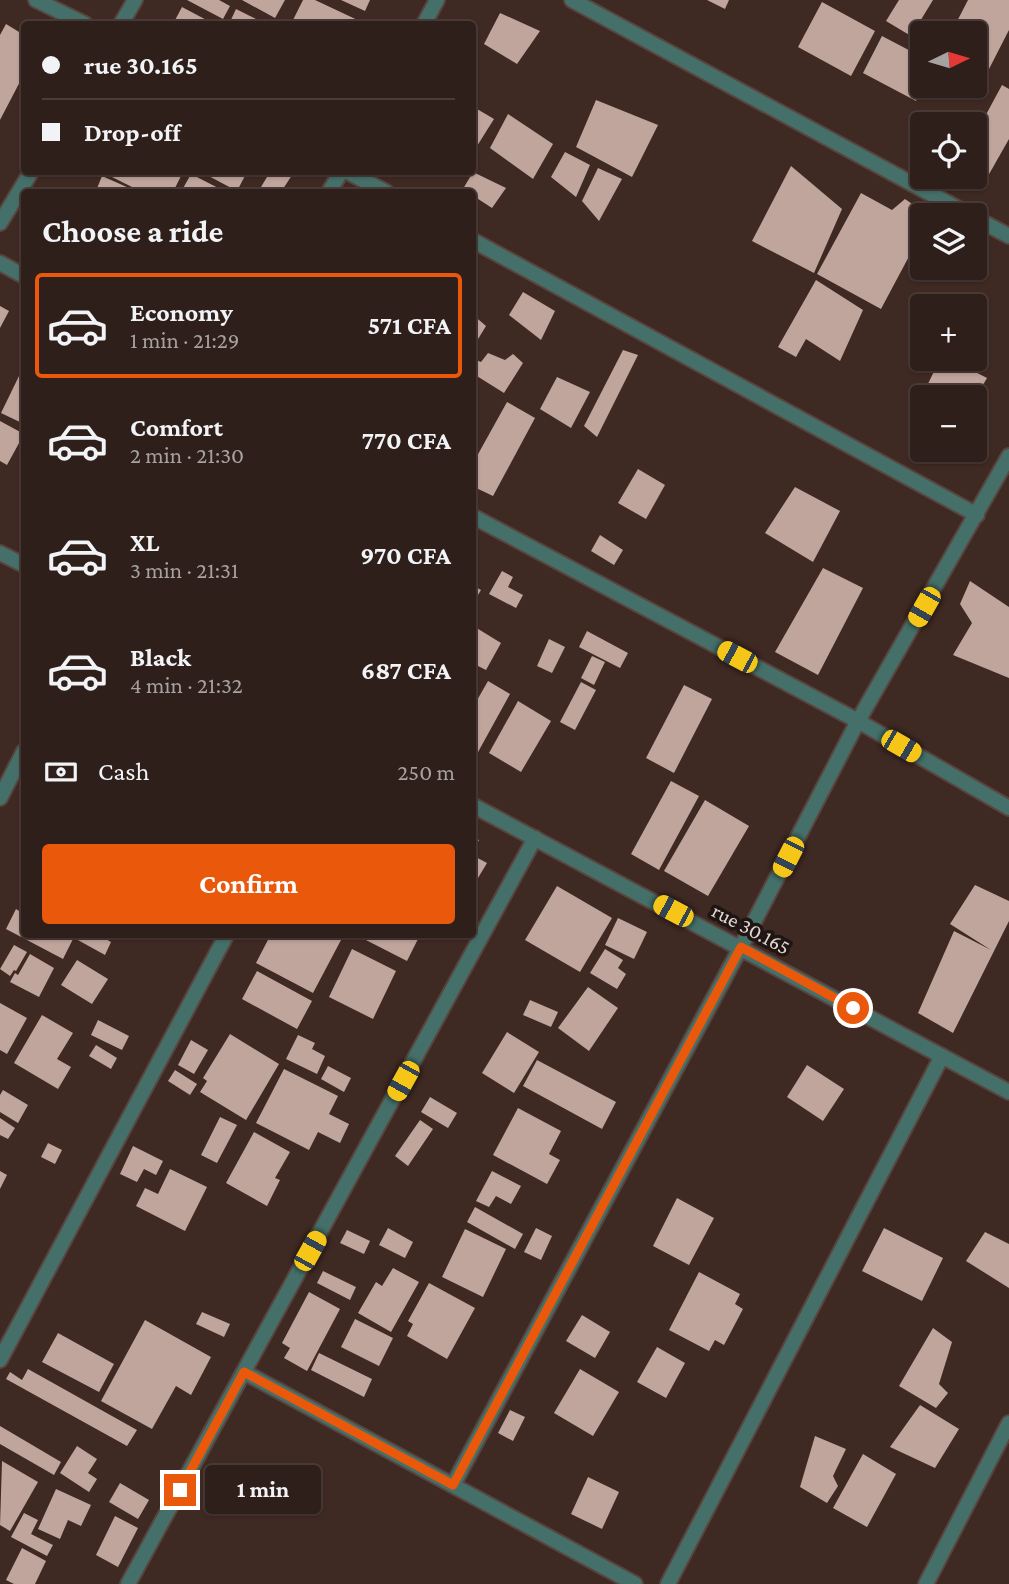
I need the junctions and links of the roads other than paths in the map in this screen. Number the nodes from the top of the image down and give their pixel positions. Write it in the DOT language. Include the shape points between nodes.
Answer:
graph roads {
  1 [pos="36,0"];
  2 [pos="135,0"];
  3 [pos="437,0"];
  4 [pos="572,0"];
  5 [pos="79,21"];
  6 [pos="123,21"];
  7 [pos="426,21"];
  8 [pos="29,175"];
  9 [pos="354,175"];
  10 [pos="380,189"];
  11 [pos="948,203"];
  12 [pos="0,223"];
  13 [pos="987,224"];
  14 [pos="1009,236"];
  15 [pos="476,242"];
  16 [pos="0,263"];
  17 [pos="21,274"];
  18 [pos="1009,456"];
  19 [pos="976,515"];
  20 [pos="476,518"];
  21 [pos="0,553"];
  22 [pos="21,564"];
  23 [pos="858,721"];
  24 [pos="21,757"];
  25 [pos="0,798"];
  26 [pos="476,807"];
  27 [pos="1009,808"];
  28 [pos="536,838"];
  29 [pos="225,938"];
  30 [pos="741,947"];
  31 [pos="942,1056"];
  32 [pos="1009,1092"];
  33 [pos="0,1360"];
  34 [pos="244,1372"];
  35 [pos="1009,1423"];
  36 [pos="453,1485"];
  37 [pos="128,1584"];
  38 [pos="635,1584"];
  39 [pos="668,1584"];
  40 [pos="926,1584"];
  1 -- 5 [label="street"];
  2 -- 6 [label="street"];
  3 -- 7 [label="street"];
  4 -- 11 [label="street"];
  8 -- 12 [label="street"];
  9 -- 10 [label="street"];
  13 -- 14 [label="street"];
  15 -- 19 [label="street"];
  16 -- 17 [label="street"];
  18 -- 19 [label="street"];
  19 -- 23 [label="street"];
  20 -- 23 [label="street"];
  21 -- 22 [label="street"];
  23 -- 27 [label="street"];
  23 -- 30 [label="street"];
  24 -- 25 [label="street"];
  26 -- 28 [label="street, rue 30.165"];
  28 -- 30 [label="street, rue 30.165"];
  28 -- 34 [label="street"];
  29 -- 33 [label="street"];
  30 -- 31 [label="street, rue 30.165"];
  30 -- 36 [label="street"];
  31 -- 32 [label="street, rue 30.165"];
  31 -- 39 [label="street"];
  34 -- 36 [label="street"];
  34 -- 37 [label="street"];
  35 -- 40 [label="street"];
  36 -- 38 [label="street"];
}
